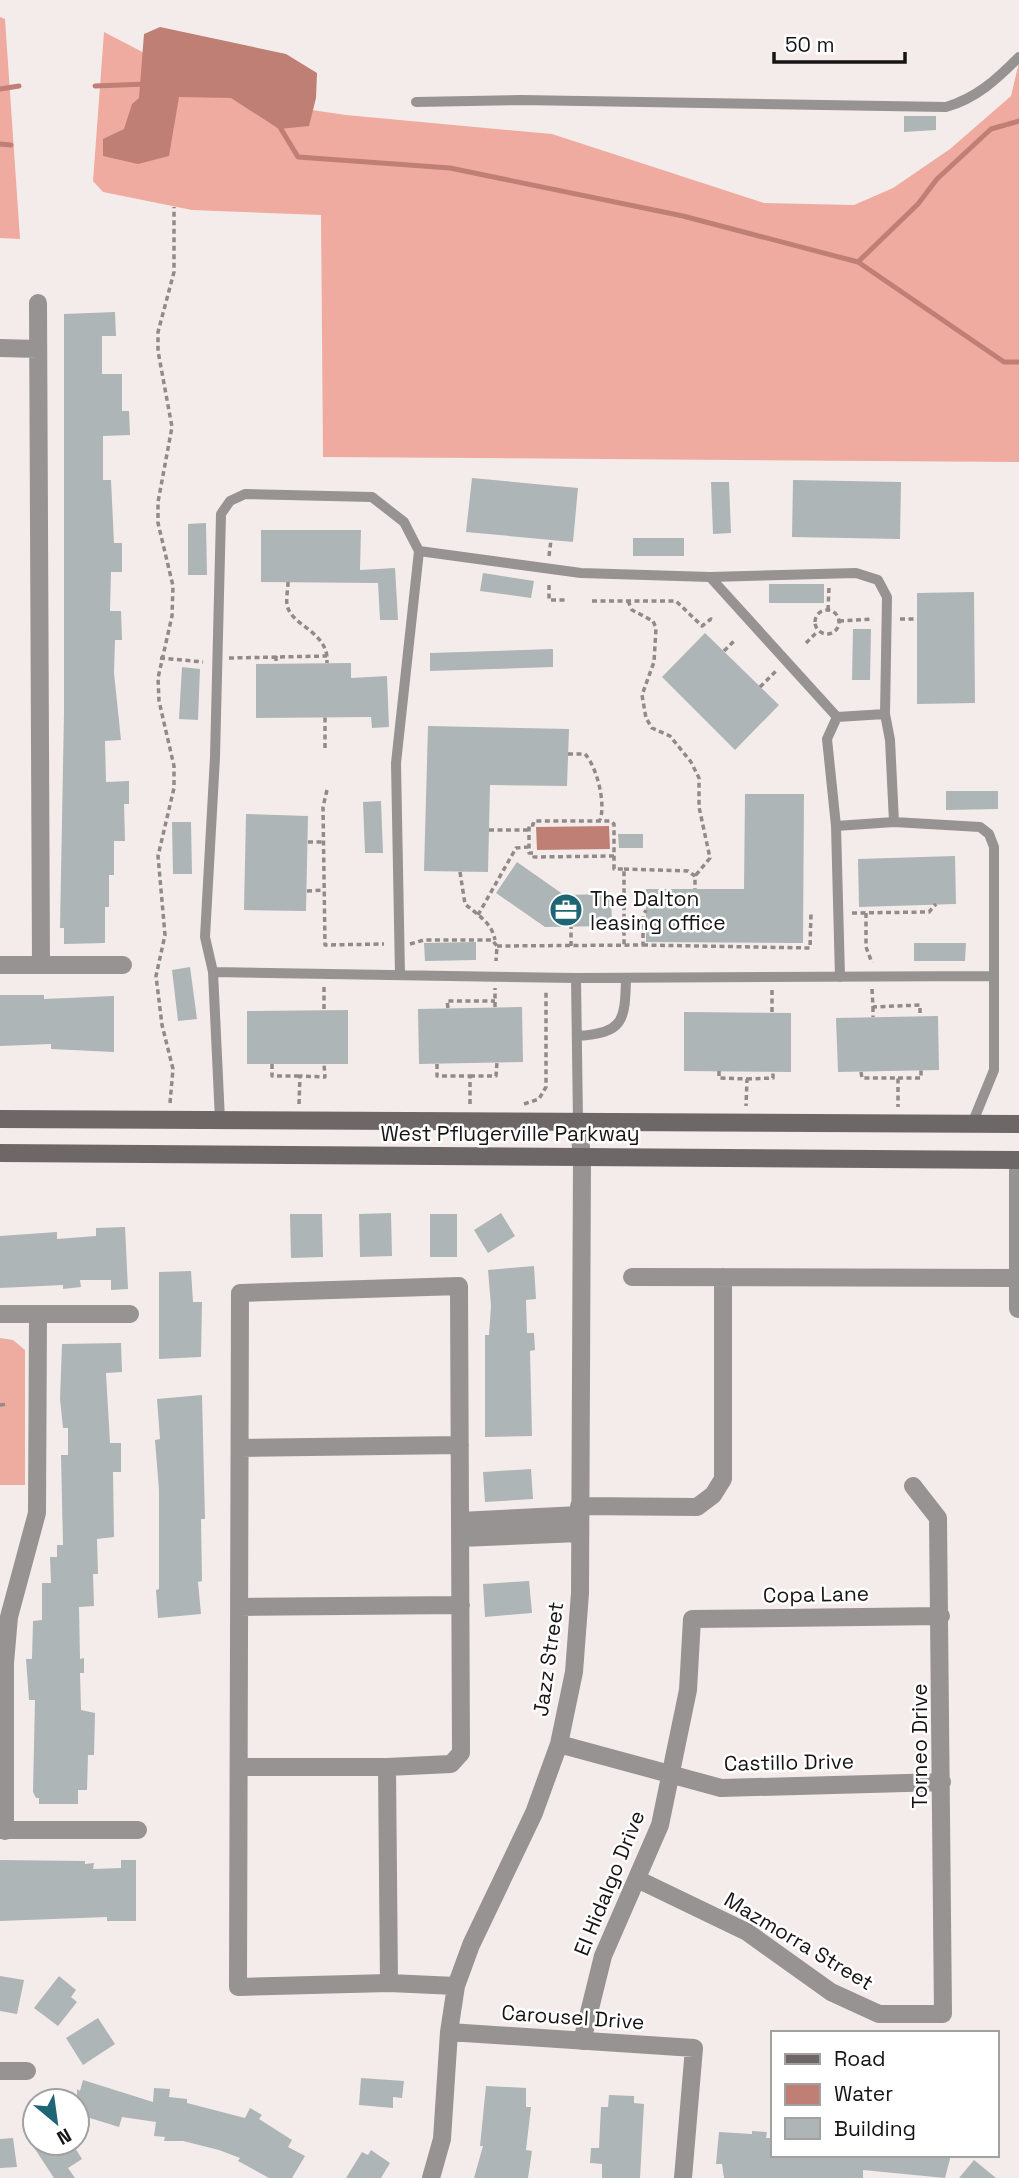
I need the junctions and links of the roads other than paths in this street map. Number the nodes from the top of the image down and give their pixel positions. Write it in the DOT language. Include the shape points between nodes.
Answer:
graph roads {
  1 [pos="1019,57"];
  2 [pos="416,102"];
  3 [pos="38,303"];
  4 [pos="0,348"];
  5 [pos="38,349"];
  6 [pos="419,551"];
  7 [pos="710,577"];
  8 [pos="885,715"];
  9 [pos="837,717"];
  10 [pos="894,822"];
  11 [pos="836,827"];
  12 [pos="0,965"];
  13 [pos="41,965"];
  14 [pos="123,965"];
  15 [pos="213,972"];
  16 [pos="400,975"];
  17 [pos="994,976"];
  18 [pos="840,977"];
  19 [pos="576,978"];
  20 [pos="626,978"];
  21 [pos="577,1036"];
  22 [pos="0,1119"];
  23 [pos="220,1120"];
  24 [pos="578,1122"];
  25 [pos="972,1124"];
  26 [pos="1019,1124"];
  27 [pos="0,1153"];
  28 [pos="582,1156"];
  29 [pos="1019,1160"];
  30 [pos="632,1277"];
  31 [pos="723,1277"];
  32 [pos="1018,1278"];
  33 [pos="1018,1309"];
  34 [pos="0,1314"];
  35 [pos="130,1314"];
  36 [pos="38,1315"];
  37 [pos="460,1445"];
  38 [pos="240,1448"];
  39 [pos="913,1486"];
  40 [pos="579,1518"];
  41 [pos="460,1530"];
  42 [pos="461,1605"];
  43 [pos="239,1607"];
  44 [pos="941,1616"];
  45 [pos="692,1619"];
  46 [pos="559,1744"];
  47 [pos="387,1766"];
  48 [pos="239,1767"];
  49 [pos="672,1774"];
  50 [pos="942,1782"];
  51 [pos="2,1830"];
  52 [pos="138,1830"];
  53 [pos="637,1878"];
  54 [pos="389,1983"];
  55 [pos="456,1986"];
  56 [pos="943,2014"];
  57 [pos="449,2032"];
  58 [pos="582,2041"];
  59 [pos="0,2071"];
  60 [pos="27,2071"];
  61 [pos="431,2178"];
  62 [pos="683,2178"];
  1 -- 2 [label="lane" via="990,86 946,107"];
  3 -- 5 [label="street"];
  4 -- 5 [label="street"];
  5 -- 13 [label="street"];
  6 -- 7 [label="lane" via="581,573"];
  6 -- 15 [label="lane" via="404,522 372,496 244,494 230,501 221,514 205,937"];
  6 -- 16 [label="lane" via="396,763"];
  7 -- 8 [label="lane" via="856,573 878,580 887,597"];
  7 -- 9 [label="lane"];
  8 -- 9 [label="lane"];
  8 -- 10 [label="lane"];
  9 -- 11 [label="lane" via="827,739"];
  10 -- 11 [label="lane"];
  10 -- 17 [label="lane" via="980,827 989,834 994,847"];
  11 -- 18 [label="lane"];
  12 -- 13 [label="street"];
  13 -- 14 [label="street"];
  15 -- 16 [label="lane"];
  15 -- 23 [label="lane"];
  16 -- 19 [label="lane"];
  17 -- 18 [label="lane"];
  17 -- 25 [label="lane" via="994,1070"];
  18 -- 20 [label="lane"];
  19 -- 20 [label="lane"];
  19 -- 21 [label="lane"];
  20 -- 21 [label="lane" via="621,1020 613,1030"];
  21 -- 24 [label="lane"];
  22 -- 23 [label="main road, West Pflugerville Parkway"];
  23 -- 24 [label="main road, West Pflugerville Parkway"];
  24 -- 25 [label="main road, West Pflugerville Parkway"];
  24 -- 28 [label="street, Jazz Street"];
  25 -- 26 [label="main road, West Pflugerville Parkway"];
  27 -- 28 [label="main road, West Pflugerville Parkway"];
  28 -- 29 [label="main road, West Pflugerville Parkway"];
  28 -- 40 [label="street, Jazz Street"];
  29 -- 32 [label="street"];
  30 -- 31 [label="street"];
  31 -- 32 [label="street"];
  31 -- 40 [label="street" via="723,1479 713,1495 697,1507"];
  32 -- 33 [label="street"];
  34 -- 36 [label="street"];
  35 -- 36 [label="street"];
  36 -- 51 [label="street" via="37,1513 9,1617"];
  37 -- 38 [label="street"];
  37 -- 38 [label="street" via="459,1286 240,1293"];
  37 -- 41 [label="street"];
  38 -- 43 [label="street"];
  39 -- 44 [label="street, Torneo Drive" via="938,1518"];
  40 -- 41 [label="street"];
  40 -- 46 [label="street, Jazz Street" via="574,1672"];
  41 -- 42 [label="street"];
  42 -- 43 [label="street"];
  42 -- 47 [label="street" via="461,1753 451,1764"];
  43 -- 48 [label="street"];
  44 -- 45 [label="street, Copa Lane"];
  44 -- 50 [label="street, Torneo Drive"];
  45 -- 49 [label="street, El Hidalgo Drive" via="688,1690"];
  46 -- 49 [label="street, Castillo Drive"];
  46 -- 55 [label="street, Jazz Street" via="534,1813"];
  47 -- 48 [label="street"];
  47 -- 54 [label="street"];
  48 -- 54 [label="street" via="238,1987"];
  49 -- 50 [label="street, Castillo Drive" via="721,1788"];
  49 -- 53 [label="street, El Hidalgo Drive" via="660,1825"];
  50 -- 56 [label="street, Torneo Drive"];
  51 -- 52 [label="street"];
  53 -- 56 [label="street, Mazmorra Street" via="747,1932 831,1992 878,2014"];
  53 -- 58 [label="street, El Hidalgo Drive" via="603,1956"];
  54 -- 55 [label="street"];
  55 -- 57 [label="street, Jazz Street"];
  57 -- 58 [label="street, Carousel Drive"];
  57 -- 61 [label="street, Jazz Street" via="442,2139"];
  58 -- 62 [label="street, Carousel Drive" via="694,2048"];
  59 -- 60 [label="street"];
}
